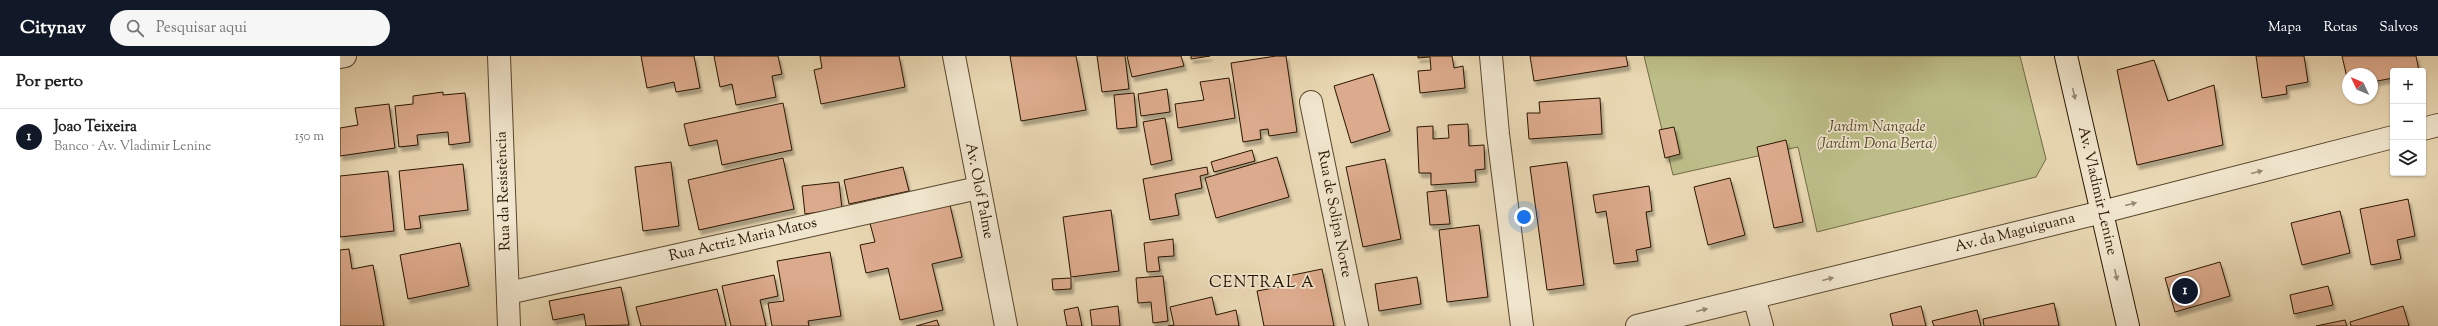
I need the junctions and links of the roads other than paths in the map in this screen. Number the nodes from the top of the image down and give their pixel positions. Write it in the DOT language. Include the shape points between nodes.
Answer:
graph roads {
  1 [pos="345,56"];
  2 [pos="499,56"];
  3 [pos="954,56"];
  4 [pos="1492,56"];
  5 [pos="2066,56"];
  6 [pos="340,57"];
  7 [pos="1311,102"];
  8 [pos="2438,125"];
  9 [pos="2426,128"];
  10 [pos="2390,138"];
  11 [pos="978,188"];
  12 [pos="2102,212"];
  13 [pos="508,293"];
  14 [pos="1754,297"];
  15 [pos="509,326"];
  16 [pos="1006,326"];
  17 [pos="1357,326"];
  18 [pos="1522,326"];
  19 [pos="1637,326"];
  20 [pos="1762,326"];
  21 [pos="2128,326"];
  1 -- 6 [label="street"];
  2 -- 13 [label="street, Rua da Resistência"];
  3 -- 11 [label="street, Av. Olof Palme"];
  4 -- 18 [label="street" via="1498,134"];
  5 -- 12 [label="street, Av. Vladimir Lenine, one-way"];
  7 -- 17 [label="street, Rua de Solipa Norte"];
  8 -- 9 [label="street"];
  12 -- 10 [label="street, Av. da Maguiguana, one-way"];
  11 -- 13 [label="street, Rua Actriz Maria Matos"];
  11 -- 16 [label="street, Av. Olof Palme"];
  14 -- 12 [label="street, Av. da Maguiguana, one-way"];
  12 -- 21 [label="street, Av. Vladimir Lenine, one-way"];
  13 -- 15 [label="street, Rua da Resistência"];
  19 -- 14 [label="street, Av. da Maguiguana, one-way"];
  14 -- 20 [label="street"];
}
